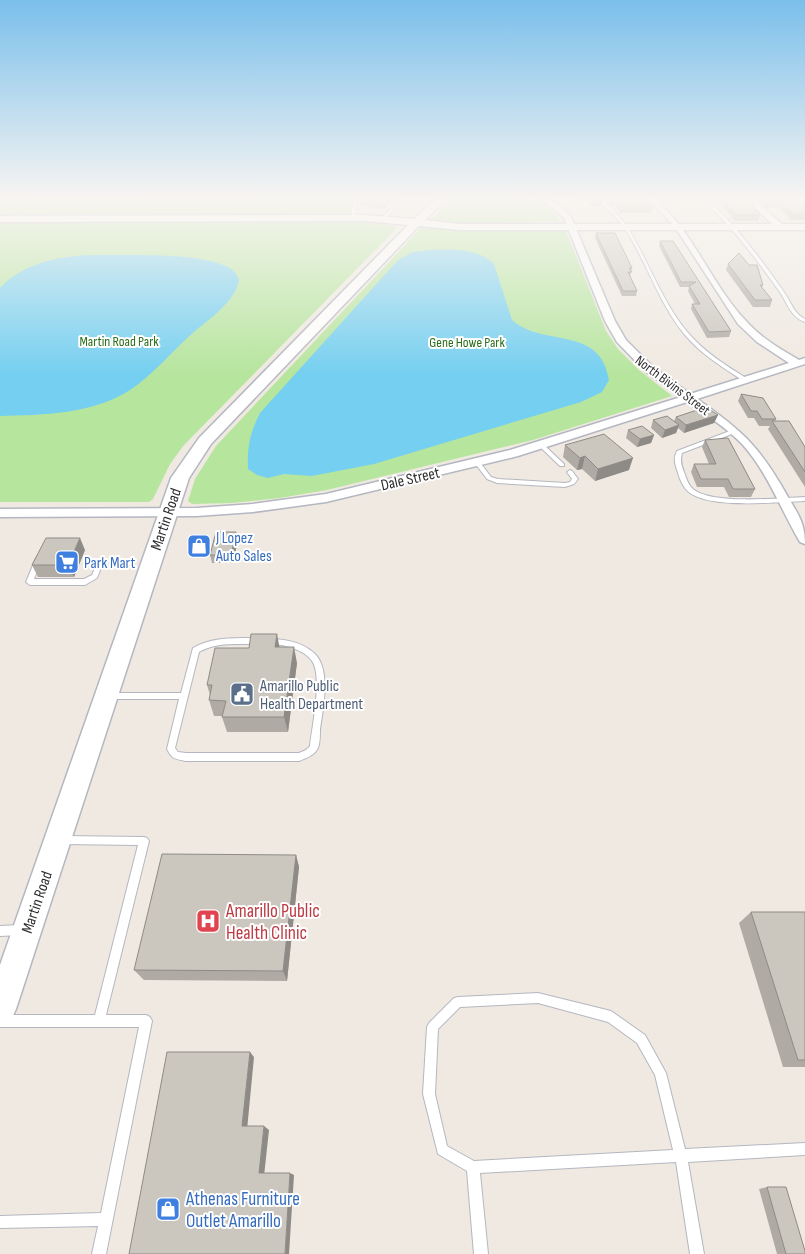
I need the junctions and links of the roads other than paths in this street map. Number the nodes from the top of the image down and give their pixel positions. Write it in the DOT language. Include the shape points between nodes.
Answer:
graph roads {
  1 [pos="384,257"];
  2 [pos="584,257"];
  3 [pos="641,257"];
  4 [pos="698,257"];
  5 [pos="753,257"];
  6 [pos="805,321"];
  7 [pos="801,362"];
  8 [pos="744,379"];
  9 [pos="689,397"];
  10 [pos="735,431"];
  11 [pos="541,445"];
  12 [pos="477,462"];
  13 [pos="562,465"];
  14 [pos="570,472"];
  15 [pos="784,500"];
  16 [pos="805,500"];
  17 [pos="0,513"];
  18 [pos="167,513"];
  19 [pos="805,539"];
  20 [pos="43,550"];
  21 [pos="98,568"];
  22 [pos="105,696"];
  23 [pos="184,696"];
  24 [pos="57,840"];
  25 [pos="26,930"];
  26 [pos="0,931"];
  27 [pos="0,1009"];
  28 [pos="0,1021"];
  29 [pos="99,1021"];
  30 [pos="805,1149"];
  31 [pos="681,1156"];
  32 [pos="473,1168"];
  33 [pos="106,1219"];
  34 [pos="0,1222"];
  35 [pos="99,1254"];
  36 [pos="481,1254"];
  37 [pos="697,1254"];
  1 -- 18 [label="street, Martin Road" via="205,442 180,478"];
  2 -- 9 [label="street, North Bivins Street" via="618,336 643,364"];
  3 -- 8 [label="lane" via="680,326 696,346"];
  4 -- 7 [label="street" via="741,322 763,342"];
  5 -- 6 [label="lane" via="796,317"];
  7 -- 8 [label="street, Dale Street"];
  8 -- 9 [label="street, Dale Street"];
  9 -- 10 [label="street, North Bivins Street"];
  9 -- 11 [label="street, Dale Street"];
  10 -- 15 [label="street, North Bivins Street" via="762,460"];
  10 -- 15 [label="lane" via="679,452 677,460 690,490 701,497 717,500"];
  11 -- 12 [label="street, Dale Street"];
  11 -- 13 [label="lane"];
  12 -- 14 [label="lane" via="490,478 497,481 572,483 575,478"];
  12 -- 18 [label="street, Dale Street" via="297,503"];
  15 -- 16 [label="lane"];
  15 -- 19 [label="street, North Bivins Street"];
  17 -- 18 [label="street, Dale Street"];
  18 -- 22 [label="street, Martin Road"];
  20 -- 21 [label="lane" via="30,582 85,582 95,576"];
  22 -- 23 [label="lane"];
  22 -- 24 [label="street, Martin Road"];
  23 -- 23 [label="lane" via="171,749 175,755 186,758 299,757 314,747 320,680 317,663 296,645 282,642 202,644 196,650"];
  24 -- 25 [label="street, Martin Road"];
  24 -- 29 [label="lane" via="144,841"];
  25 -- 26 [label="lane"];
  25 -- 27 [label="street, Martin Road"];
  28 -- 29 [label="lane"];
  29 -- 33 [label="lane" via="146,1021"];
  30 -- 31 [label="lane"];
  31 -- 32 [label="lane"];
  31 -- 32 [label="lane" via="660,1072 641,1039 611,1018 538,998 458,1002 433,1027 429,1094 442,1150"];
  31 -- 37 [label="lane"];
  32 -- 36 [label="lane"];
  33 -- 34 [label="lane"];
  33 -- 35 [label="lane"];
}
